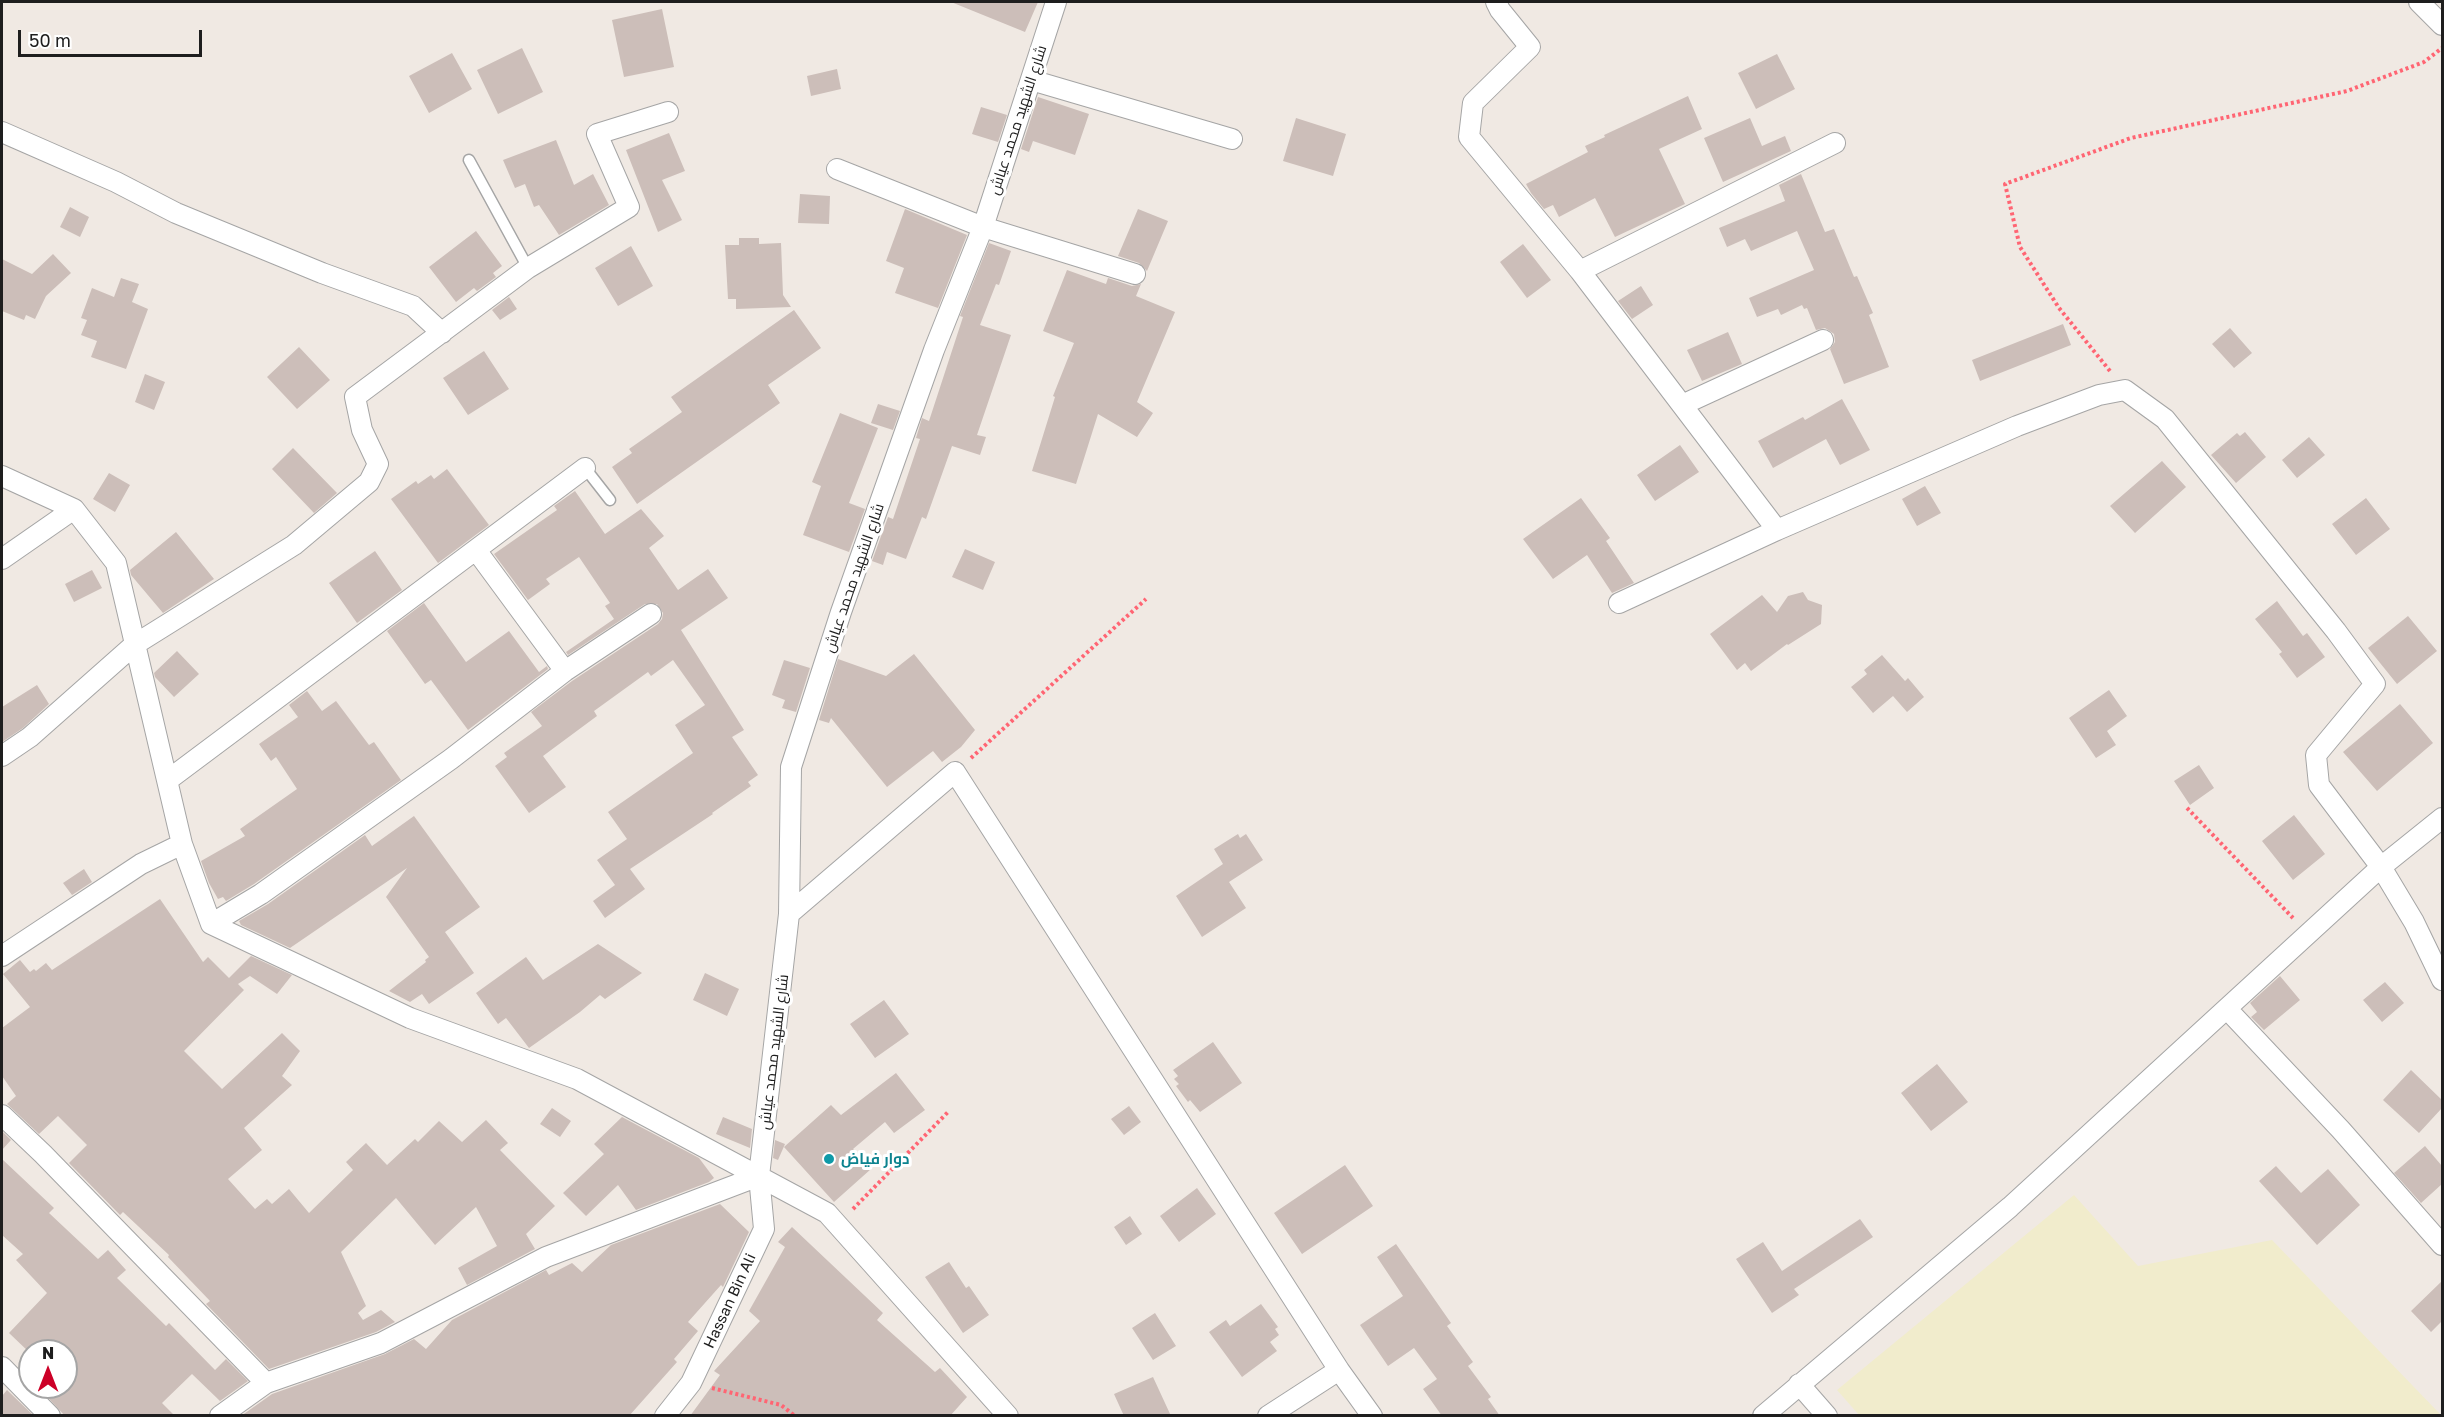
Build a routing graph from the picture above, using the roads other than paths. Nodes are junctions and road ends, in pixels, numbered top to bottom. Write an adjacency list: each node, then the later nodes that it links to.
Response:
1 (1056, 2): 5 (street, شارع الشهيد محمد عياش)
2 (1497, 2): 14 (street)
3 (2419, 2): 4 (street)
4 (2442, 25)
5 (1031, 80): 8 (street); 12 (street, شارع الشهيد محمد عياش)
6 (668, 112): 13 (street)
7 (2, 132): 16 (street)
8 (1232, 139)
9 (1835, 143): 14 (street)
10 (470, 160): 13 (lane)
11 (837, 169): 12 (street)
12 (983, 227): 15 (street); 35 (street, شارع الشهيد محمد عياش)
13 (528, 268): 16 (street)
14 (1580, 271): 18 (street)
15 (1135, 274)
16 (442, 333): 28 (street)
17 (1823, 340): 18 (street)
18 (1682, 405): 23 (street)
19 (585, 468): 21 (lane); 24 (street)
20 (2, 476): 22 (street)
21 (610, 500)
22 (74, 509): 25 (street); 28 (street)
23 (1777, 530): 26 (street); 34 (street)
24 (476, 550): 29 (street); 31 (street)
25 (2, 559)
26 (1619, 603)
27 (651, 614): 29 (street)
28 (134, 645): 30 (street); 31 (street)
29 (565, 671): 36 (street)
30 (2, 756)
31 (168, 780): 33 (street)
32 (2442, 818): 34 (street)
33 (182, 844): 36 (street); 37 (street)
34 (2381, 867): 38 (street); 39 (street)
35 (789, 914): 41 (street, شارع الشهيد محمد عياش); 44 (street)
36 (211, 924): 41 (street)
37 (2, 956)
38 (2442, 980)
39 (2227, 1009): 42 (street); 46 (street)
40 (2, 1115): 45 (street)
41 (759, 1176): 45 (street); 49 (street, Hassan Bin Ali); 50 (street)
42 (2442, 1245)
43 (2, 1367): 47 (street)
44 (1339, 1370): 51 (street); 52 (street)
45 (266, 1383): 48 (street)
46 (1799, 1384): 53 (street); 54 (street)
47 (50, 1416)
48 (220, 1416)
49 (665, 1416)
50 (1008, 1416)
51 (1268, 1416)
52 (1372, 1416)
53 (1762, 1416)
54 (1827, 1416)

